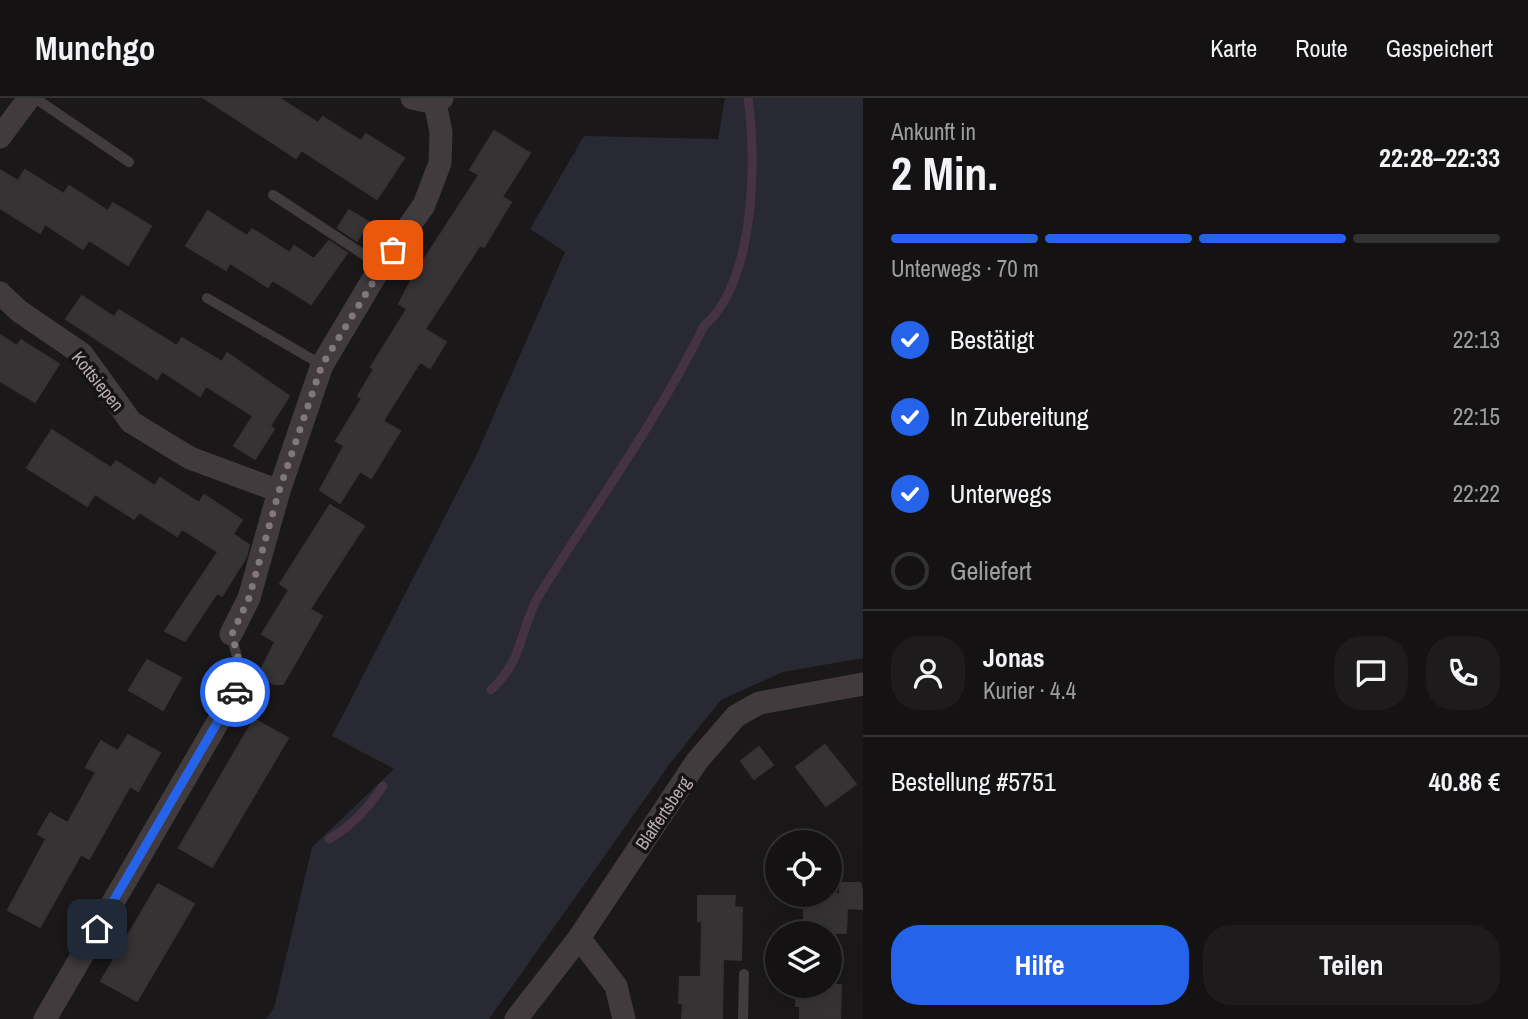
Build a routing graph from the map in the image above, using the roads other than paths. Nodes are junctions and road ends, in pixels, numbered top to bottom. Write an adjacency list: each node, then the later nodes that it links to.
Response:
1 (29, 98): 5 (street)
2 (35, 98): 6 (lane)
3 (412, 98): 4 (street)
4 (438, 100): 8 (street)
5 (0, 137)
6 (129, 162)
7 (273, 195): 8 (lane)
8 (381, 266): 11 (street)
9 (0, 293): 12 (street, Kottsiepen)
10 (207, 298): 11 (lane)
11 (322, 365): 12 (street)
12 (279, 491): 13 (street)
13 (232, 634): 14 (lane)
14 (243, 679): 18 (street)
15 (863, 684): 16 (street, Blaffertsberg)
16 (579, 938): 19 (street, Blaffertsberg); 20 (street)
17 (744, 974): 21 (lane)
18 (45, 1019)
19 (516, 1019)
20 (624, 1019)
21 (743, 1019)

